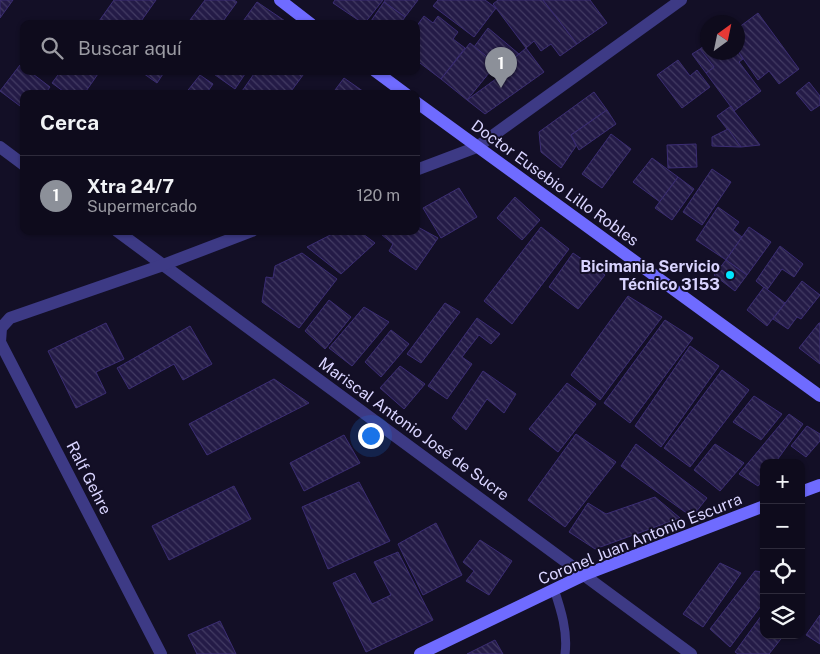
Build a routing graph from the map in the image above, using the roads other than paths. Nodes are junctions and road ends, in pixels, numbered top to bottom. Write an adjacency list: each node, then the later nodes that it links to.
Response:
1 (280, 0): 3 (main road)
2 (681, 0): 7 (street)
3 (307, 20)
4 (381, 75): 5 (main road)
5 (401, 90)
6 (420, 105): 7 (main road, Doctor Eusebio Lillo Robles)
7 (477, 147): 10 (street); 14 (main road, Doctor Eusebio Lillo Robles)
8 (0, 148): 9 (street)
9 (20, 161)
10 (420, 168)
11 (122, 235): 13 (street, Mariscal Antonio José de Sucre)
12 (242, 235): 13 (street)
13 (163, 265): 18 (street, Mariscal Antonio José de Sucre); 20 (street, Ralf Gehre)
14 (820, 396)
15 (820, 485): 16 (main road)
16 (805, 491)
17 (760, 508): 18 (main road, Coronel Juan Antonio Escurra)
18 (584, 575): 19 (main road, Coronel Juan Antonio Escurra); 23 (street, Mariscal Antonio José de Sucre)
19 (554, 589): 21 (main road, Coronel Juan Antonio Escurra); 22 (lane)
20 (161, 654)
21 (420, 654)
22 (565, 654)
23 (691, 654)

